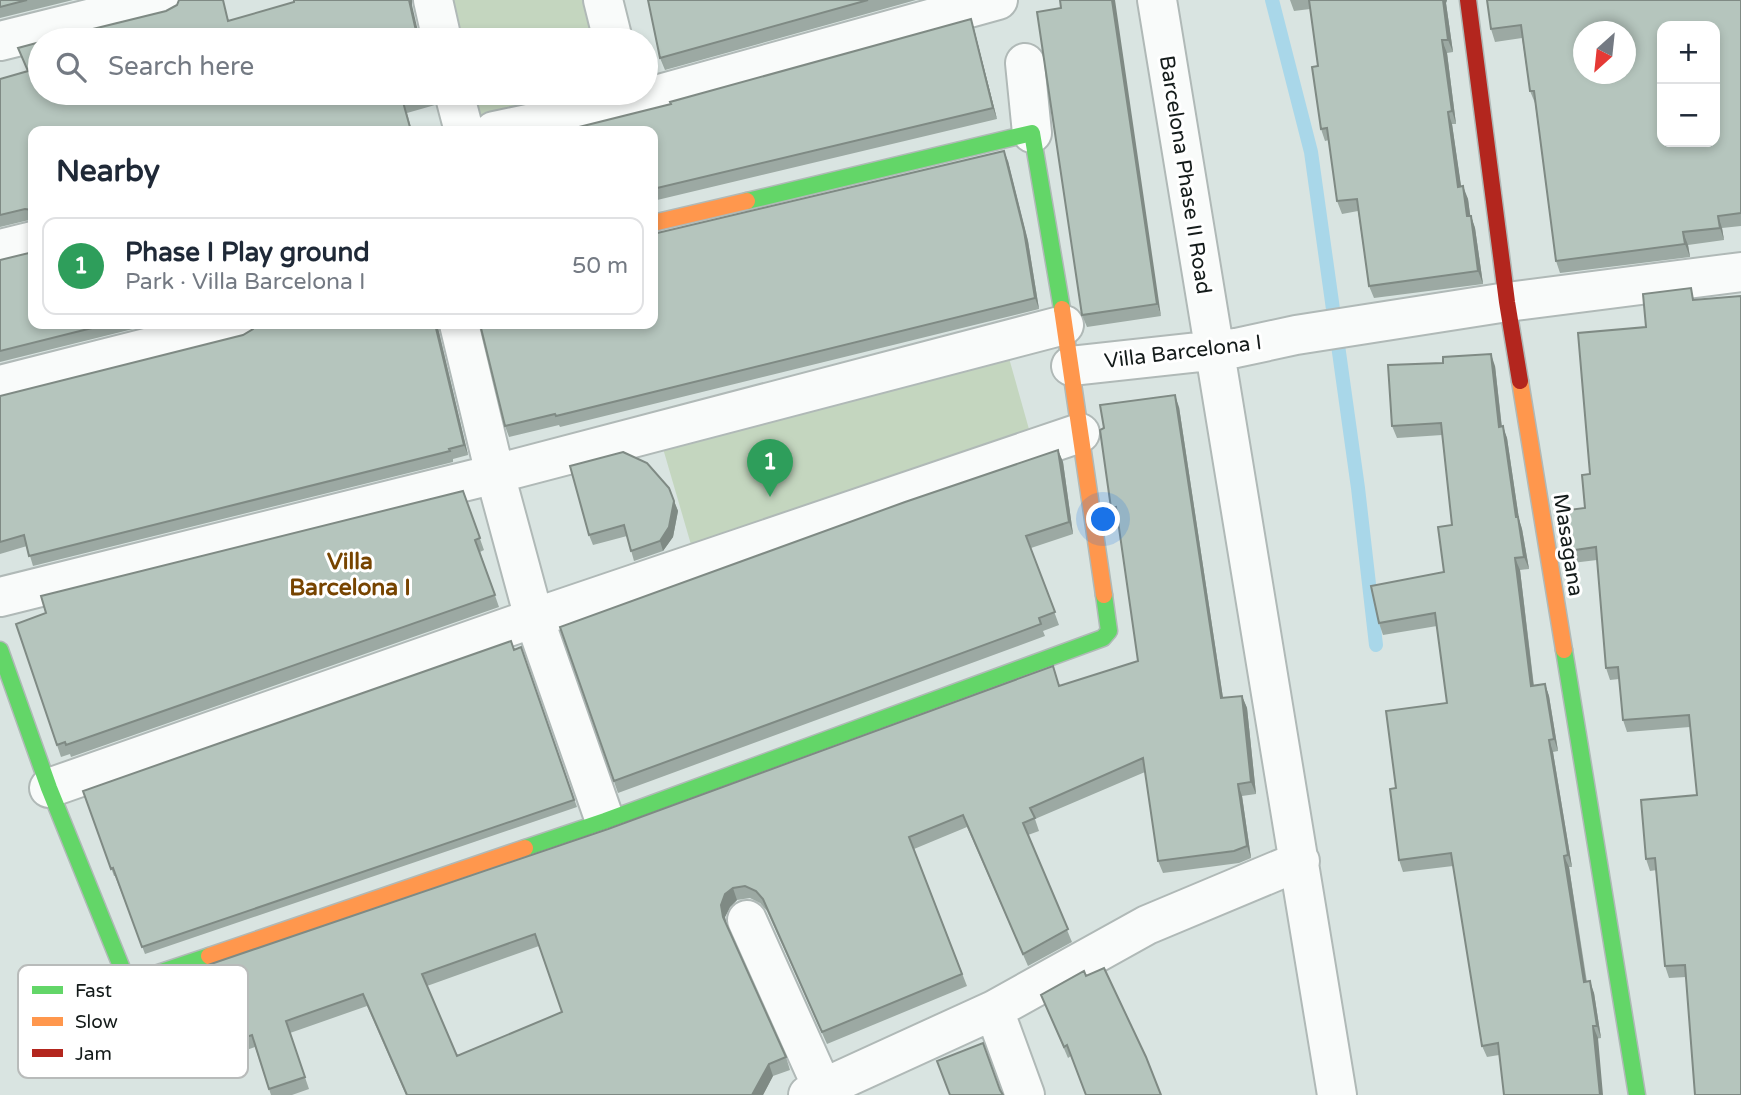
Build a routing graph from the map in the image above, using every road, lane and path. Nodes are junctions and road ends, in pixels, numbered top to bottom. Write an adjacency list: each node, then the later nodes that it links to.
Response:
1 (165, 0): 7 (street)
2 (433, 0): 8 (street)
3 (603, 0): 9 (street)
4 (998, 0): 13 (street)
5 (1157, 0): 27 (street, Barcelona Phase II Road)
6 (1468, 0): 23 (street, Masagana)
7 (52, 28)
8 (439, 28)
9 (610, 28)
10 (28, 34): 11 (street)
11 (0, 41)
12 (1025, 62): 18 (street)
13 (658, 90)
14 (457, 105): 16 (street)
15 (598, 105): 17 (street)
16 (463, 126)
17 (515, 126)
18 (1032, 133): 19 (street); 24 (street)
19 (658, 222)
20 (28, 242): 21 (street)
21 (0, 249)
22 (1741, 272): 23 (street, Villa Barcelona I)
23 (1507, 302): 27 (street, Villa Barcelona I); 45 (street, Masagana)
24 (1063, 325): 28 (street); 31 (street)
25 (221, 329): 29 (street)
26 (460, 329): 31 (street)
27 (1213, 350): 28 (street, Villa Barcelona I); 37 (street, Barcelona Phase II Road)
28 (1071, 366): 30 (street)
29 (0, 385)
30 (1080, 433): 33 (street); 36 (street)
31 (495, 474): 32 (street); 33 (street)
32 (0, 597)
33 (534, 618): 35 (street); 36 (street)
34 (0, 650): 35 (street)
35 (49, 788): 39 (street)
36 (605, 821): 40 (street)
37 (1300, 861): 41 (street); 44 (street, Barcelona Phase II Road)
38 (747, 920): 42 (street)
39 (121, 965)
40 (181, 965)
41 (994, 1010): 42 (street); 43 (street)
42 (815, 1091)
43 (1025, 1095)
44 (1337, 1095)
45 (1637, 1095)

